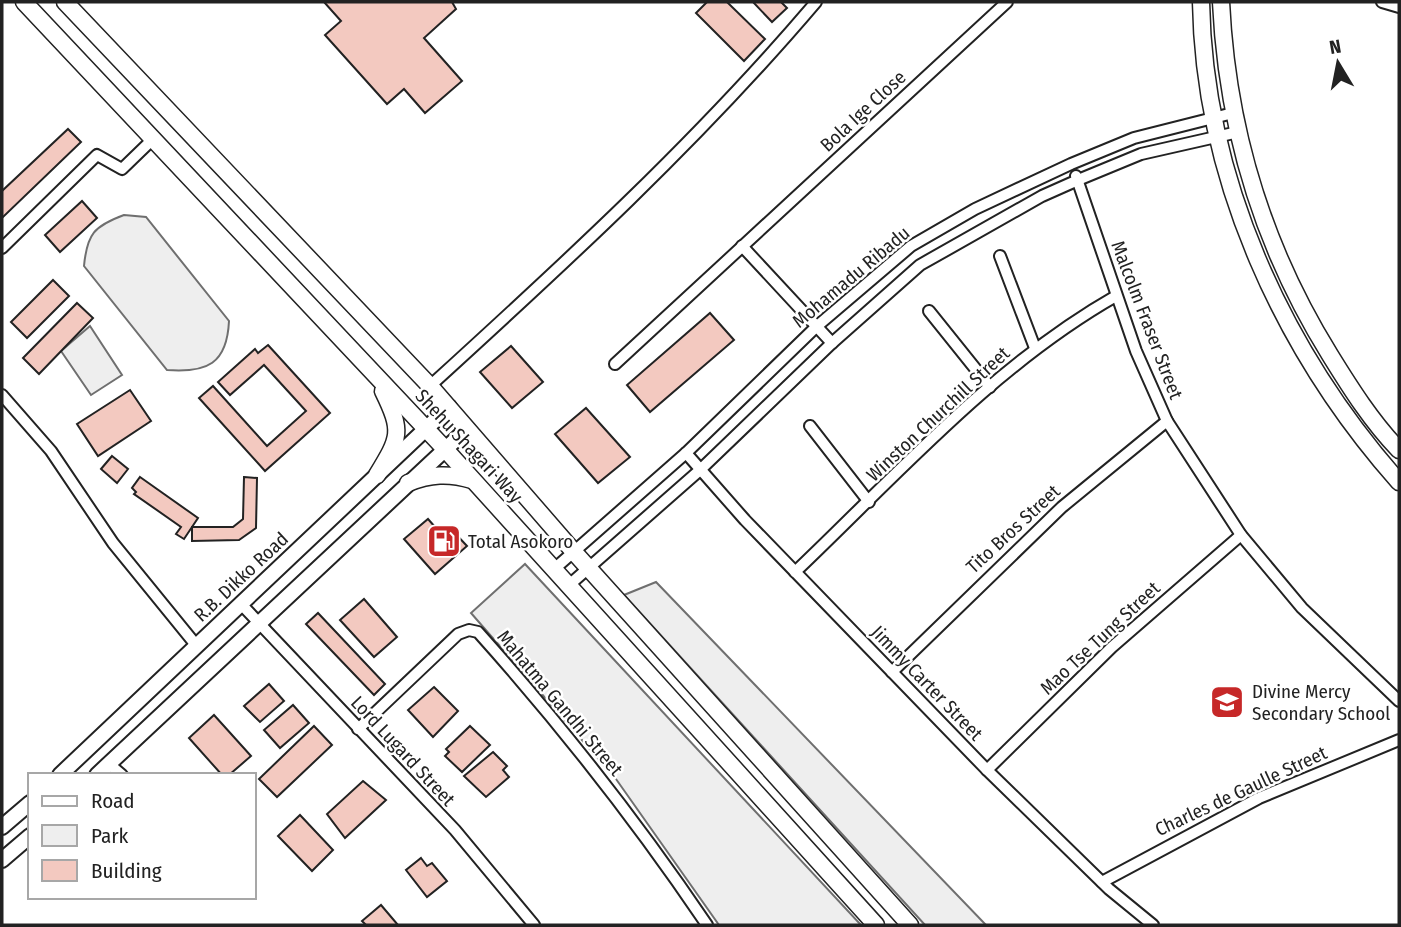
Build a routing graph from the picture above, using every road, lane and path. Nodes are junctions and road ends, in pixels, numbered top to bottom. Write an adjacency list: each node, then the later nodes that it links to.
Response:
1 (24, 2): 13 (main road, Shehu Shagari Way)
2 (65, 2): 26 (main road, Shehu Shagari Way)
3 (816, 2): 26 (street)
4 (1007, 2): 16 (street, Bola Ige Close)
5 (1200, 2): 10 (main road)
6 (1221, 2): 9 (main road)
7 (1382, 2): 8 (street)
8 (1399, 7)
9 (1233, 113): 10 (street, Mohamadu Ribadu); 11 (main road)
10 (1213, 116): 12 (main road); 14 (street, Mohamadu Ribadu)
11 (1238, 132): 12 (street, Mohamadu Ribadu); 35 (main road)
12 (1218, 136): 15 (street, Mohamadu Ribadu); 40 (main road)
13 (153, 139): 17 (street); 25 (main road, Shehu Shagari Way)
14 (1071, 164): 15 (street, Malcolm Fraser Street); 21 (street, Mohamadu Ribadu)
15 (1078, 180): 19 (street, Malcolm Fraser Street); 22 (street, Mohamadu Ribadu)
16 (742, 246): 21 (street); 24 (street, Bola Ige Close)
17 (2, 248)
18 (1000, 256): 23 (street)
19 (1116, 296): 23 (street, Winston Churchill Street); 30 (street, Malcolm Fraser Street)
20 (929, 311): 27 (street)
21 (816, 327): 22 (street); 36 (street, Mohamadu Ribadu)
22 (832, 343): 37 (street, Mohamadu Ribadu)
23 (1035, 348): 27 (street, Winston Churchill Street)
24 (615, 364)
25 (376, 376): 32 (main road, Shehu Shagari Way); 38 (main road)
26 (430, 386): 29 (main road, Shehu Shagari Way)
27 (990, 387): 42 (street, Winston Churchill Street)
28 (2, 394): 51 (street)
29 (449, 407): 32 (street, R.B. Dikko Road); 33 (main road, Shehu Shagari Way)
30 (1167, 421): 43 (street, Malcolm Fraser Street); 52 (street, Tito Bros Street)
31 (810, 426): 42 (street)
32 (425, 429): 34 (main road, Shehu Shagari Way); 38 (street, R.B. Dikko Road)
33 (467, 429): 34 (street); 44 (main road, Shehu Shagari Way)
34 (445, 449): 39 (main road, Shehu Shagari Way); 41 (street)
35 (1399, 450)
36 (686, 453): 37 (street, Jimmy Carter Street); 44 (street, Mohamadu Ribadu)
37 (701, 470): 45 (street, Mohamadu Ribadu); 47 (street, Jimmy Carter Street)
38 (377, 475): 49 (street, R.B. Dikko Road)
39 (472, 480): 41 (main road); 46 (main road, Shehu Shagari Way)
40 (1399, 482)
41 (408, 483): 50 (street)
42 (869, 502): 47 (street, Winston Churchill Street)
43 (1241, 535): 53 (street, Malcolm Fraser Street); 57 (street, Mao Tse Tung Street)
44 (574, 552): 45 (main road, Shehu Shagari Way); 46 (street, Mohamadu Ribadu)
45 (589, 569): 48 (street, Mohamadu Ribadu); 69 (main road, Shehu Shagari Way)
46 (553, 570): 48 (main road, Shehu Shagari Way)
47 (795, 572): 52 (street, Jimmy Carter Street)
48 (568, 586): 68 (main road, Shehu Shagari Way)
49 (242, 604): 50 (street, Lord Lugard Street); 51 (street, R.B. Dikko Road)
50 (260, 621): 54 (street, Lord Lugard Street); 56 (street)
51 (196, 645): 58 (street, R.B. Dikko Road)
52 (892, 672): 57 (street, Jimmy Carter Street)
53 (1399, 701)
54 (358, 729): 66 (street, Lord Lugard Street); 67 (street, Mahatma Gandhi Street)
55 (1399, 740): 65 (street, Charles de Gaulle Street)
56 (109, 764): 59 (street); 60 (street)
57 (987, 770): 65 (street, Jimmy Carter Street)
58 (62, 773)
59 (99, 773)
60 (120, 773)
61 (28, 805): 62 (street)
62 (2, 827)
63 (28, 838): 64 (street)
64 (2, 860)
65 (1102, 881): 70 (street, Jimmy Carter Street)
66 (534, 925)
67 (707, 925)
68 (876, 925)
69 (910, 925)
70 (1153, 925)

